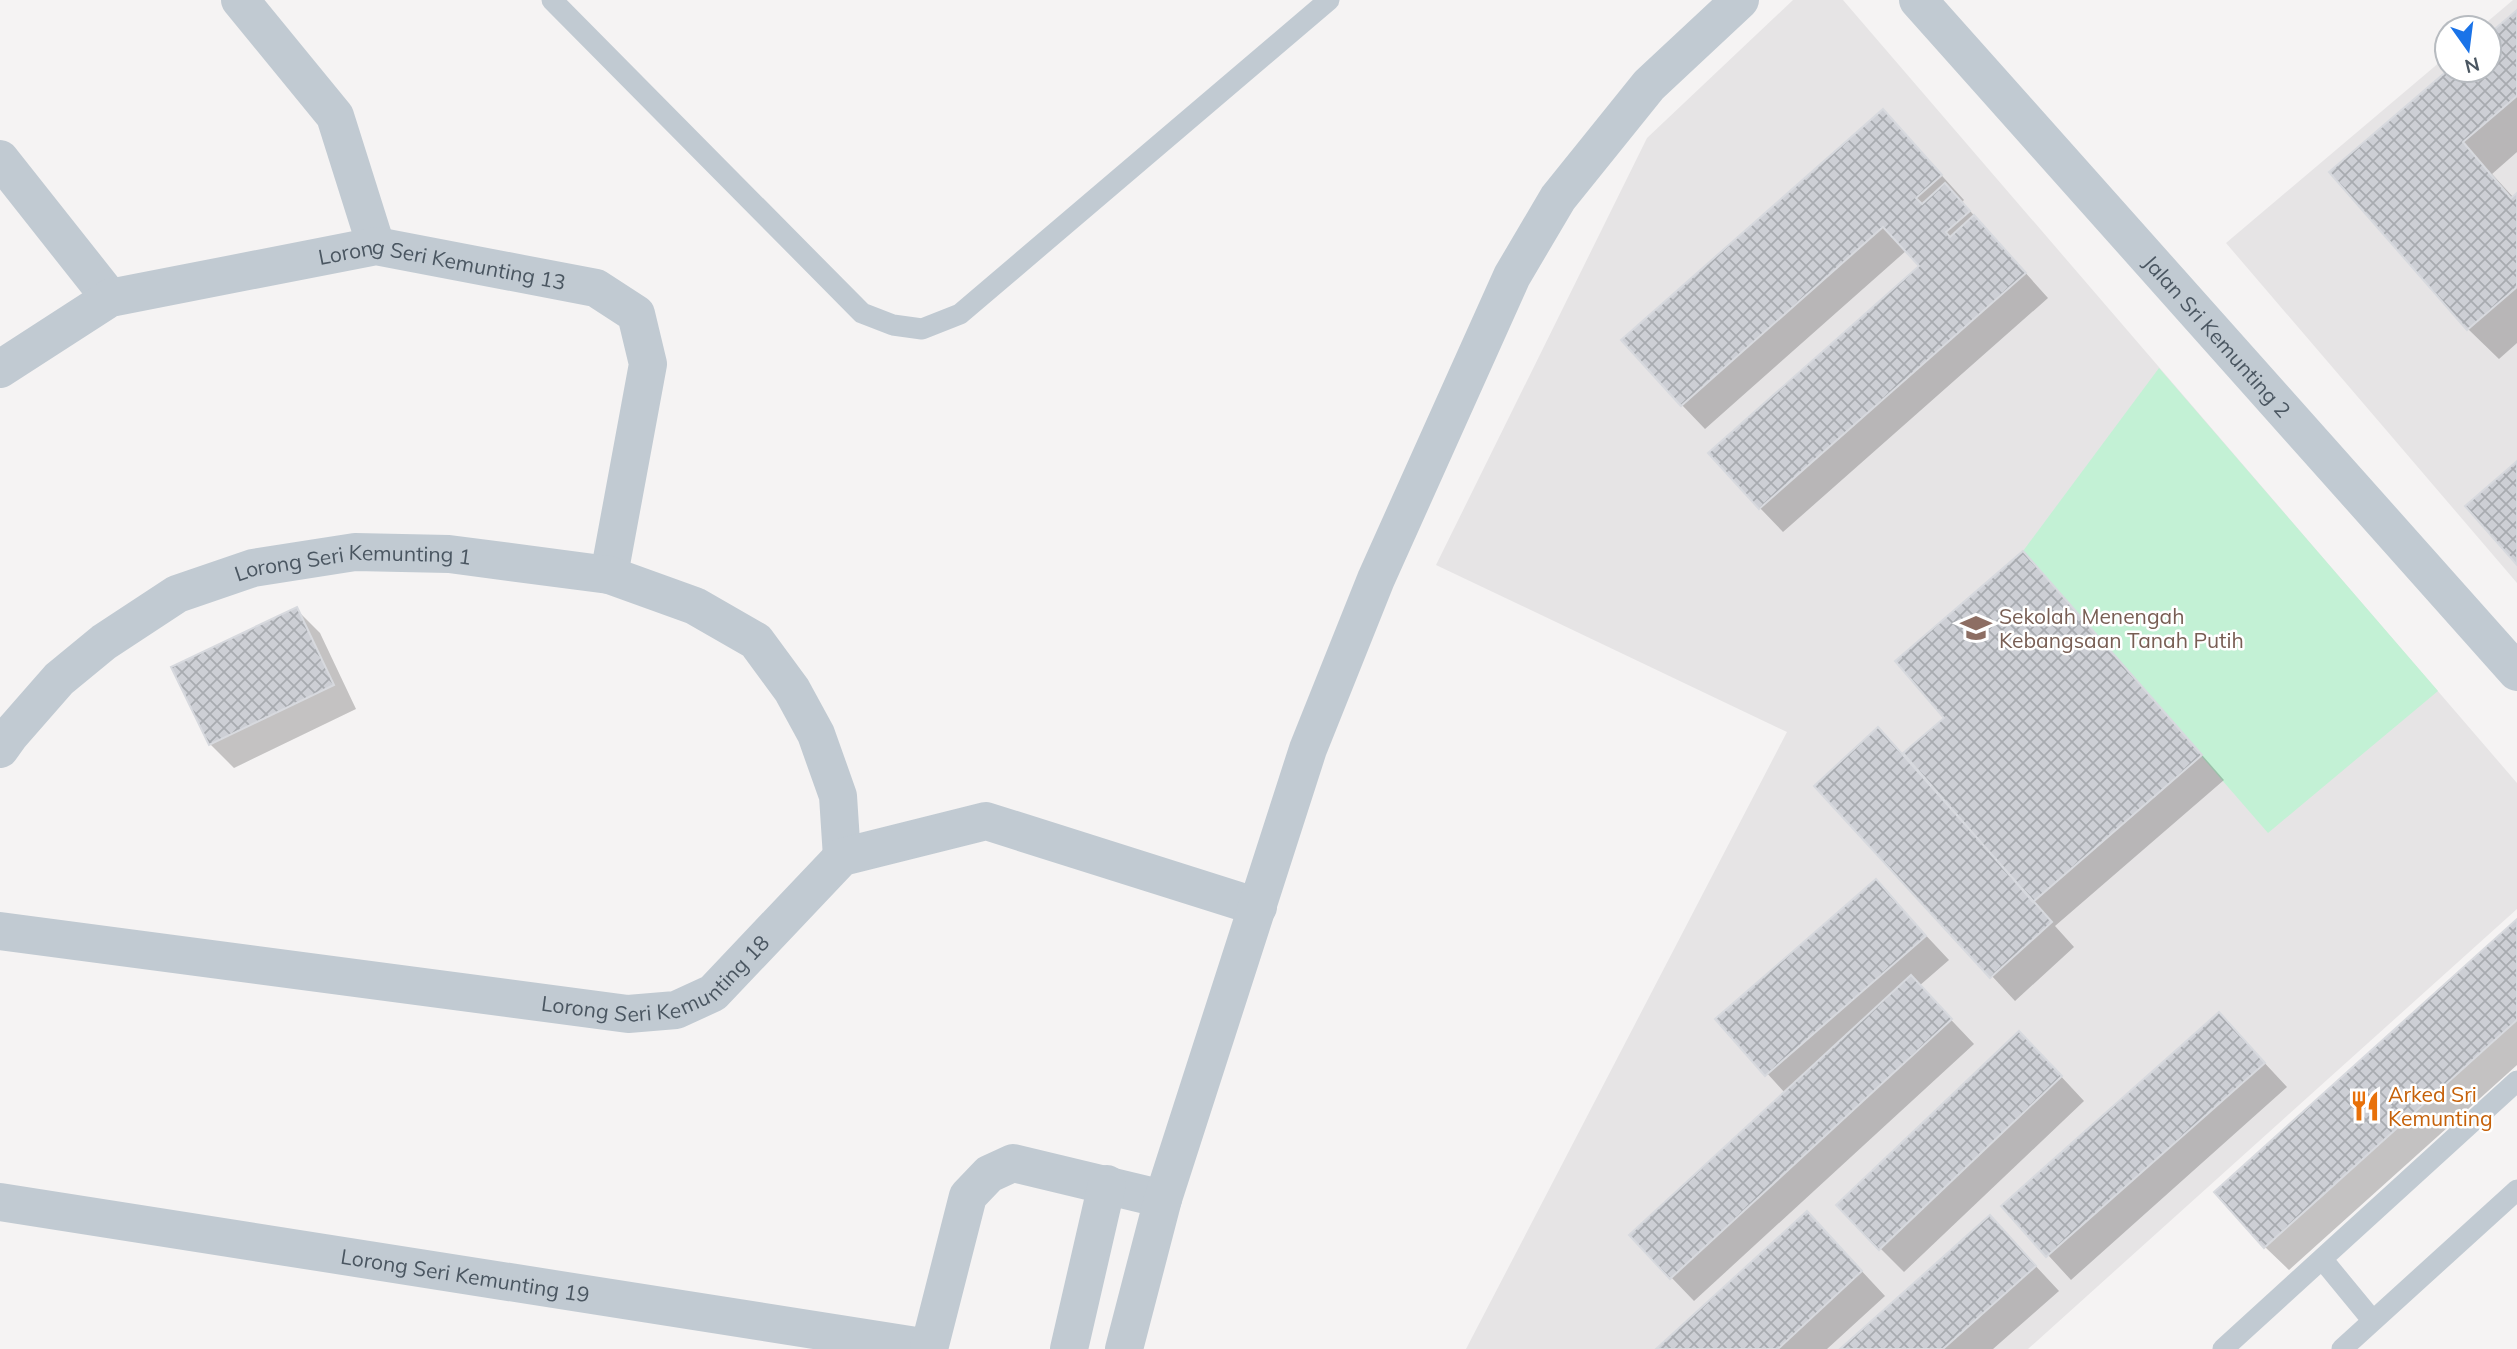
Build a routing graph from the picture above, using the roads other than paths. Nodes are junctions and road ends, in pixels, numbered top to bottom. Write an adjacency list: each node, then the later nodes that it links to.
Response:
1 (240, 0): 7 (street)
2 (552, 0): 3 (lane)
3 (1329, 0)
4 (1741, 0): 14 (street)
5 (1918, 0): 11 (street, Jalan Sri Kemunting 2)
6 (0, 159): 8 (street)
7 (376, 246): 8 (street, Lorong Seri Kemunting 13); 10 (street, Lorong Seri Kemunting 13)
8 (110, 298): 9 (street, Lorong Seri Kemunting 13)
9 (0, 369)
10 (609, 575): 12 (street, Lorong Seri Kemunting 1); 13 (street, Lorong Seri Kemunting 1)
11 (2517, 672)
12 (0, 749)
13 (842, 856): 14 (street); 15 (street, Lorong Seri Kemunting 18)
14 (1258, 907): 19 (street)
15 (0, 932)
16 (2517, 1081): 21 (lane)
17 (1107, 1184): 19 (street); 23 (street); 24 (street)
18 (2517, 1190): 22 (lane)
19 (1163, 1199): 25 (street)
20 (0, 1202): 23 (street, Lorong Seri Kemunting 19)
21 (2322, 1259): 22 (lane); 26 (lane)
22 (2373, 1321): 27 (lane)
23 (929, 1348)
24 (1069, 1349)
25 (1124, 1349)
26 (2223, 1349)
27 (2342, 1349)

